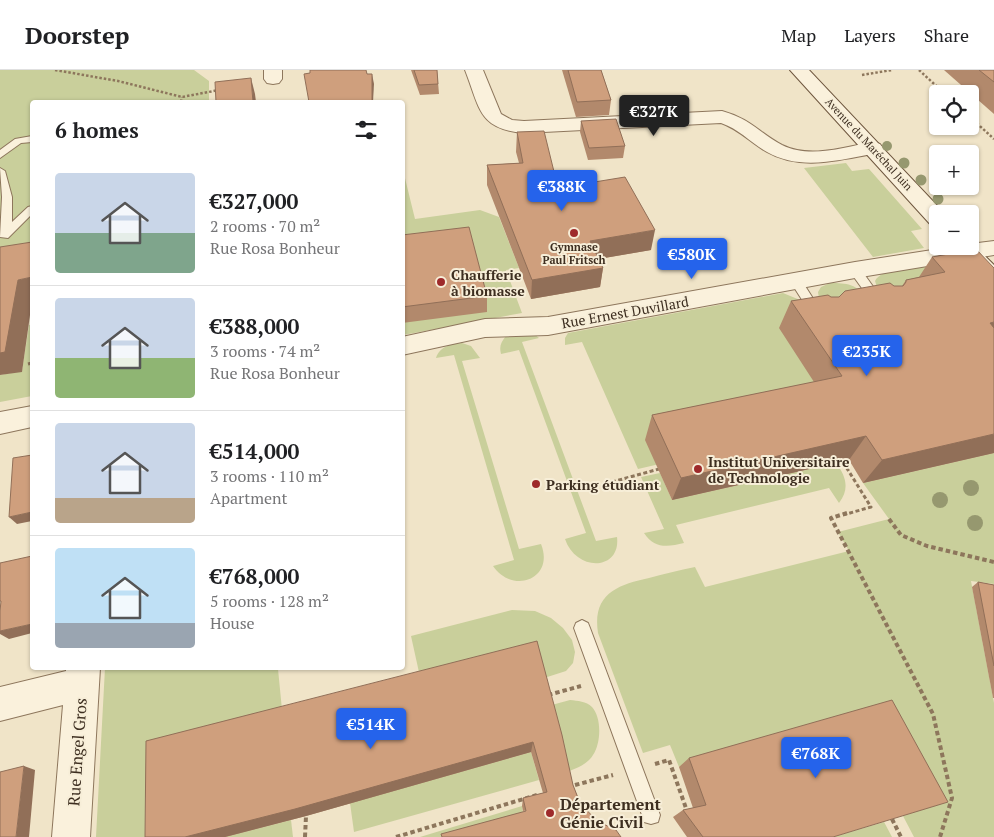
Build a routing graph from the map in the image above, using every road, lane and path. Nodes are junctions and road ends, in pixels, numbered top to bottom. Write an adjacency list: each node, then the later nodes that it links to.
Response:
1 (55, 70): 9 (path)
2 (474, 70): 14 (street)
3 (800, 70): 14 (street, Avenue du Maréchal Juin)
4 (892, 70): 6 (path)
5 (919, 70): 7 (path)
6 (862, 75)
7 (935, 85)
8 (219, 90): 9 (path)
9 (182, 97): 10 (path)
10 (181, 100)
11 (979, 125): 13 (path)
12 (30, 139): 15 (lane)
13 (994, 139)
14 (873, 148): 17 (street, Avenue du Maréchal Juin)
15 (0, 155)
16 (0, 171): 19 (lane)
17 (929, 209)
18 (30, 212): 19 (lane)
19 (3, 236)
20 (994, 248): 21 (street, Rue Ernest Duvillard)
21 (979, 249)
22 (934, 255): 24 (street, Rue Ernest Duvillard)
23 (971, 255): 25 (street)
24 (855, 270): 26 (street, Rue Ernest Duvillard); 27 (lane)
25 (994, 279)
26 (796, 281): 28 (lane); 29 (street, Rue Ernest Duvillard)
27 (882, 308)
28 (821, 320)
29 (405, 346)
30 (30, 417): 31 (street)
31 (0, 423)
32 (843, 462): 50 (path)
33 (658, 469): 34 (path)
34 (612, 482)
35 (889, 519): 36 (path)
36 (994, 562)
37 (582, 628): 39 (lane)
38 (82, 676): 41 (street); 46 (street, Rue Engel Gros)
39 (600, 680): 40 (path); 43 (lane)
40 (545, 696)
41 (0, 704)
42 (537, 795): 48 (path)
43 (651, 815)
44 (306, 816): 47 (path)
45 (892, 819): 49 (path)
46 (71, 837)
47 (305, 837)
48 (396, 837)
49 (901, 837)
50 (940, 837)

